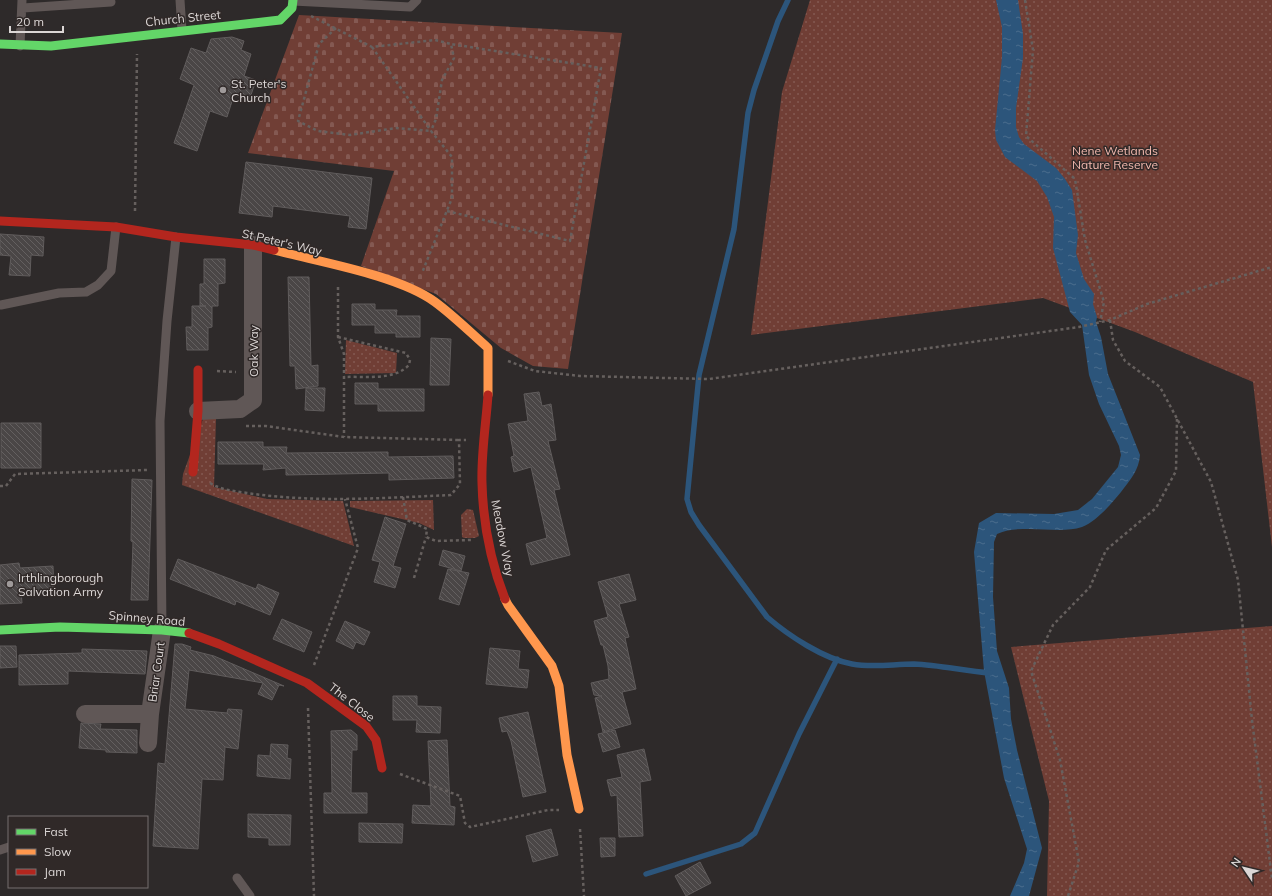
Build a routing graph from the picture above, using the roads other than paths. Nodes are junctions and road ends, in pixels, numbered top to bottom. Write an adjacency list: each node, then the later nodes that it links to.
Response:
1 (180, 0): 6 (lane)
2 (417, 0): 4 (lane)
3 (111, 2): 5 (lane)
4 (293, 3): 6 (street, Church Street)
5 (22, 4): 8 (lane)
6 (182, 30): 8 (street, Church Street)
7 (0, 44): 8 (street, Church Street)
8 (20, 47)
9 (0, 221): 10 (street, St Peter's Way)
10 (116, 227): 11 (street, St Peter's Way); 13 (lane)
11 (176, 237): 12 (street, St Peter's Way); 19 (lane)
12 (253, 245): 14 (street, St Peter's Way); 16 (street, Oak Way)
13 (1, 305)
14 (488, 348): 25 (street, Meadow Way)
15 (198, 370): 16 (street)
16 (198, 411): 17 (street)
17 (193, 472)
18 (0, 630): 19 (street, Spinney Road)
19 (162, 630): 20 (street, Spinney Road); 22 (street, Briar Court)
20 (307, 683): 24 (street, The Close)
21 (86, 714): 22 (street, Briar Court)
22 (150, 714): 23 (street, Briar Court)
23 (148, 743)
24 (382, 768)
25 (579, 809)
26 (237, 878): 27 (lane)
27 (250, 896)

